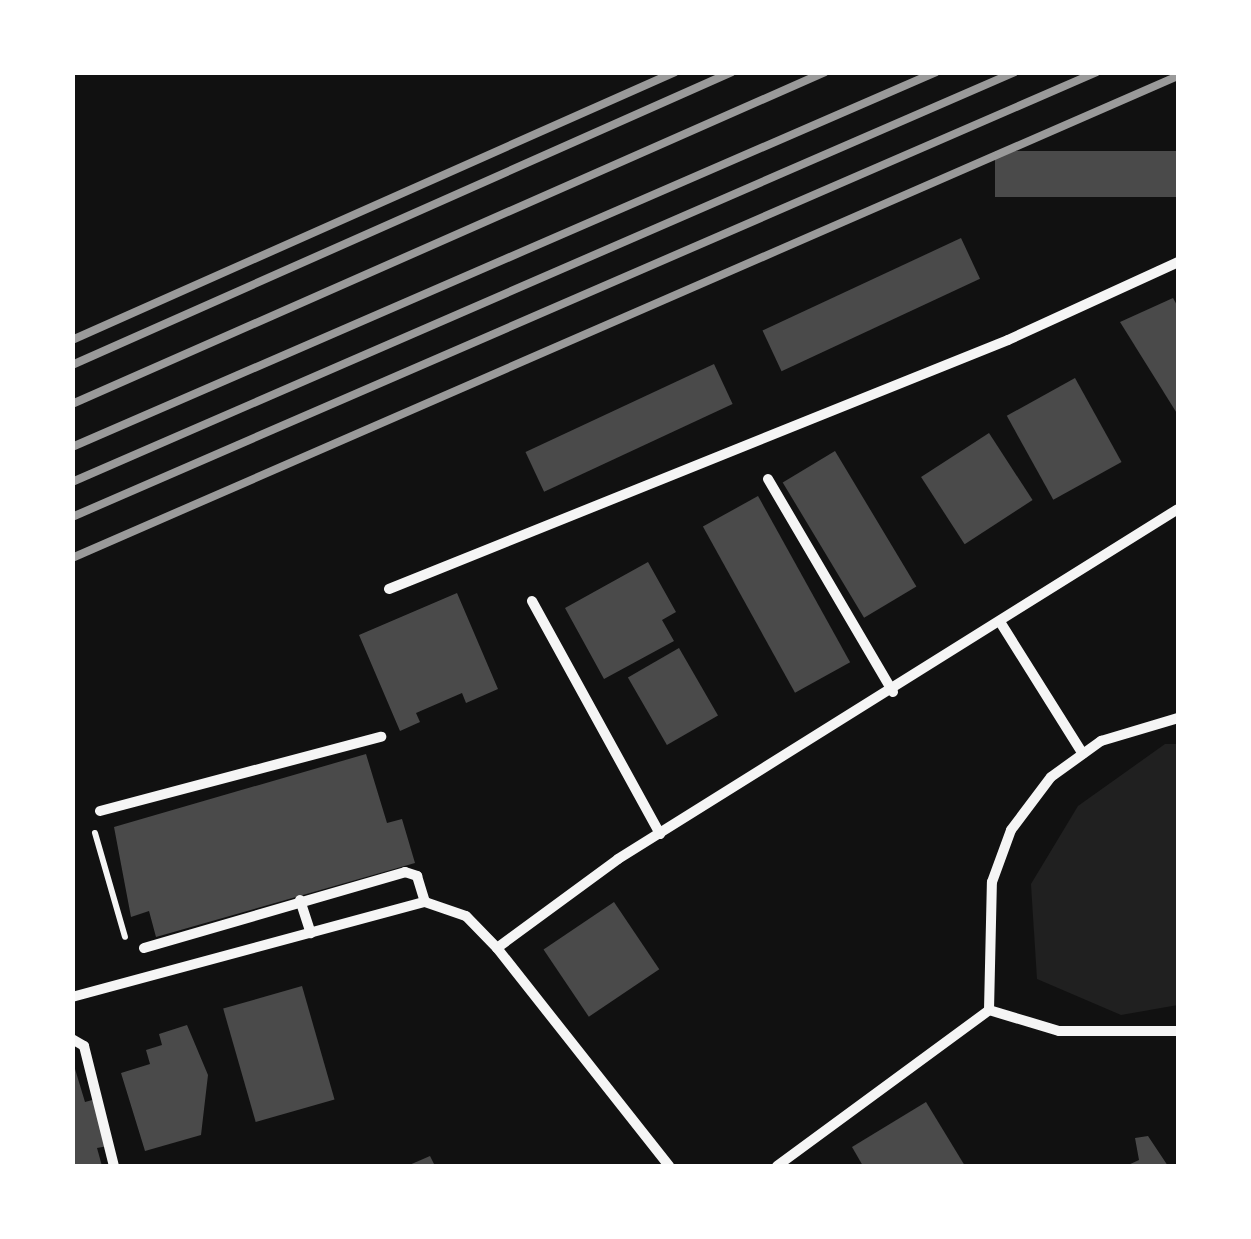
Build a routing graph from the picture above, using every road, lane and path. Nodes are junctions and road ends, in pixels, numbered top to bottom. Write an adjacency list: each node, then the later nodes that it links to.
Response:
1 (1178, 262): 4 (street)
2 (768, 480): 7 (street)
3 (1178, 510): 6 (street)
4 (389, 589)
5 (532, 601): 12 (street)
6 (1002, 626): 7 (street); 10 (street)
7 (893, 692): 12 (street)
8 (1178, 718): 10 (street)
9 (381, 737): 11 (street)
10 (1083, 754): 19 (street)
11 (100, 811): 16 (path)
12 (660, 834): 17 (street)
13 (301, 901): 14 (street); 15 (street); 16 (street)
14 (425, 902): 15 (street); 17 (street)
15 (310, 933): 18 (street)
16 (144, 948)
17 (497, 948): 23 (street)
18 (72, 997)
19 (989, 1010): 20 (street); 24 (street)
20 (1178, 1031)
21 (72, 1039): 22 (street)
22 (114, 1166)
23 (670, 1166)
24 (777, 1166)

